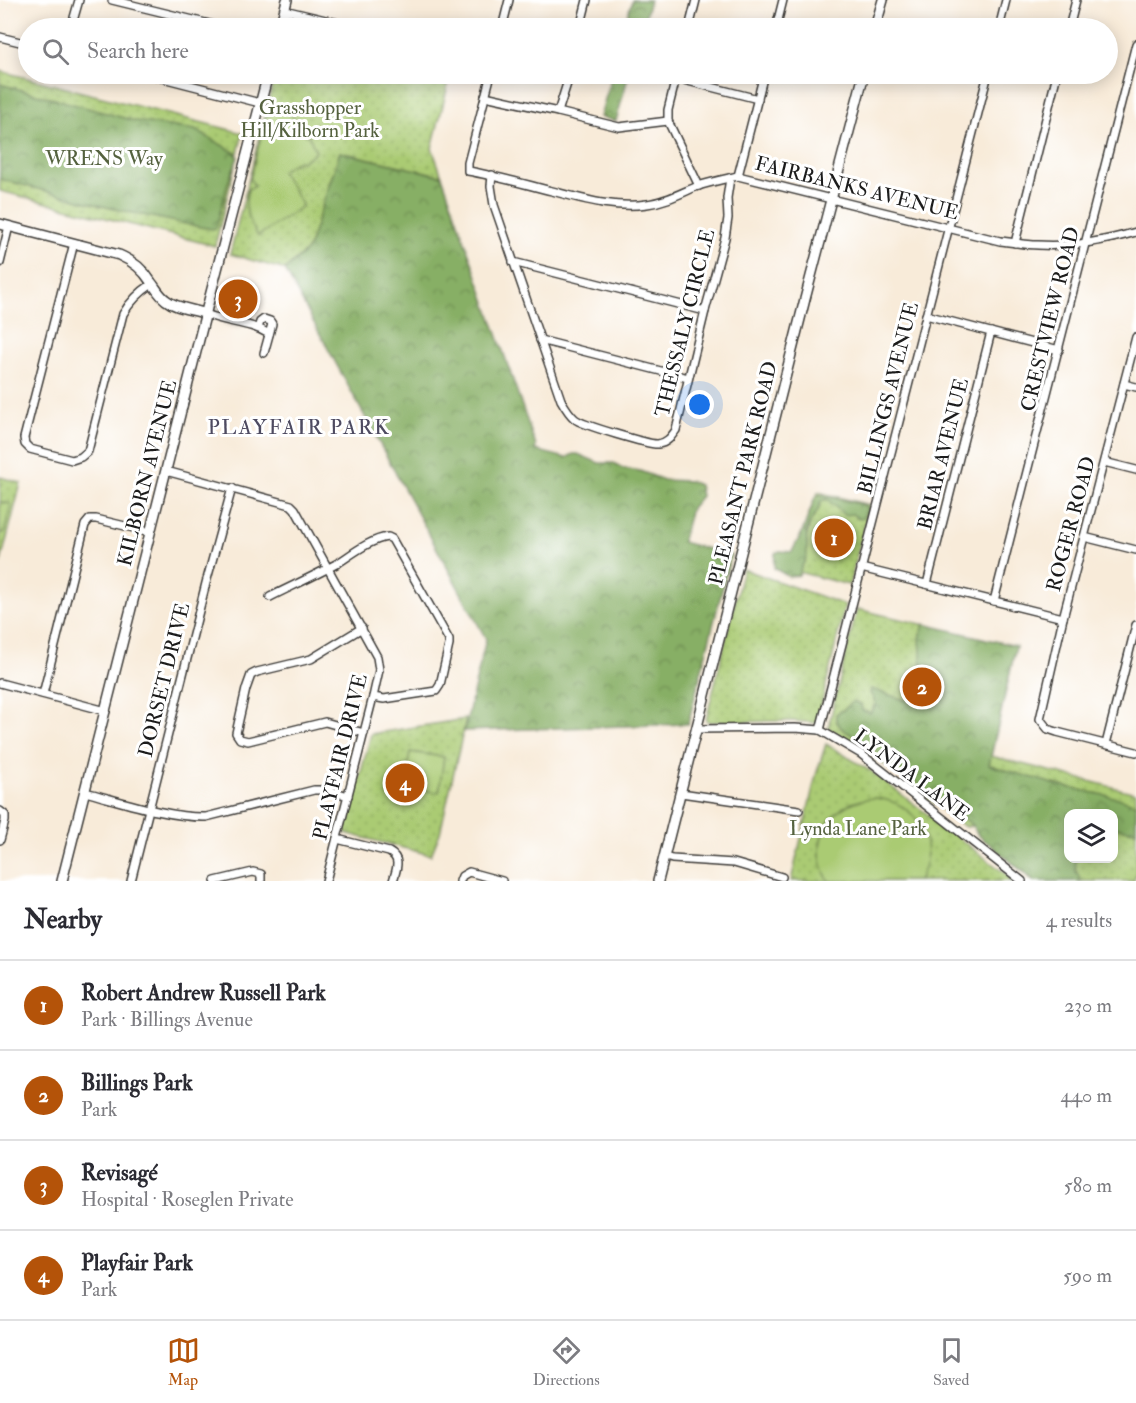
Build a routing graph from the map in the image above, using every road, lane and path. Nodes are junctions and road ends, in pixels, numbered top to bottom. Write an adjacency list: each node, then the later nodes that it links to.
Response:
1 (79, 0): 11 (street)
2 (112, 0): 12 (street)
3 (509, 0): 14 (street)
4 (587, 0): 15 (street)
5 (696, 0): 16 (street)
6 (783, 0): 17 (street)
7 (883, 0): 18 (street)
8 (1006, 0): 19 (street)
9 (1076, 0): 20 (street)
10 (285, 5): 13 (street)
11 (74, 18)
12 (185, 18)
13 (327, 18)
14 (504, 18)
15 (582, 18)
16 (692, 18)
17 (778, 18)
18 (878, 18)
19 (1002, 18)
20 (1072, 18)
21 (0, 37): 22 (street)
22 (18, 42)
23 (1136, 44): 47 (street, CRESTVIEW ROAD)
24 (186, 84): 36 (street)
25 (266, 84): 36 (street, KILBORN AVENUE)
26 (488, 84): 34 (street)
27 (567, 84): 37 (street)
28 (674, 84): 38 (street)
29 (705, 84): 35 (street)
30 (762, 84): 35 (street)
31 (861, 84): 43 (street, PLEASANT PARK ROAD)
32 (985, 84): 45 (street, BILLINGS AVENUE)
33 (1055, 84): 49 (street)
34 (485, 96): 37 (street); 39 (street, FAIRBANKS AVENUE)
35 (758, 99): 40 (street)
36 (261, 103): 54 (street, KILBORN AVENUE)
37 (558, 112): 38 (street)
38 (668, 121): 42 (street)
39 (492, 175): 42 (street, FAIRBANKS AVENUE); 50 (street, THESSALY CIRCLE)
40 (738, 176): 41 (street, FAIRBANKS AVENUE); 43 (street, FAIRBANKS AVENUE)
41 (730, 178): 42 (street, FAIRBANKS AVENUE); 53 (street, THESSALY CIRCLE)
42 (699, 186)
43 (831, 199): 45 (street, FAIRBANKS AVENUE); 85 (street, PLEASANT PARK ROAD)
44 (5, 225): 48 (street); 51 (street)
45 (948, 228): 49 (street, FAIRBANKS AVENUE); 55 (street, BILLINGS AVENUE)
46 (1136, 232): 47 (street, FAIRBANKS AVENUE)
47 (1086, 242): 49 (street, FAIRBANKS AVENUE); 61 (street, CRESTVIEW ROAD)
48 (74, 243): 52 (street); 52 (street)
49 (1015, 243)
50 (513, 262): 53 (street); 60 (street, THESSALY CIRCLE)
51 (0, 263)
52 (152, 284): 54 (street)
53 (705, 311): 63 (street, THESSALY CIRCLE)
54 (206, 314): 56 (street); 68 (street, KILBORN AVENUE)
55 (926, 315): 57 (street); 74 (street, BILLINGS AVENUE)
56 (258, 328): 58 (street); 58 (street)
57 (991, 332): 61 (street); 75 (street, BRIAR AVENUE)
58 (269, 334): 62 (street)
59 (1136, 337): 64 (street, ROGER ROAD)
60 (540, 340): 63 (street); 63 (street, THESSALY CIRCLE)
61 (1059, 350): 77 (street, CRESTVIEW ROAD)
62 (264, 353)
63 (688, 378)
64 (1124, 384): 65 (street); 66 (street, ROGER ROAD)
65 (1136, 387)
66 (1104, 462): 67 (street); 71 (street, ROGER ROAD)
67 (1136, 470)
68 (166, 471): 69 (street, PLAYFAIR DRIVE); 70 (street, KILBORN AVENUE)
69 (232, 488): 73 (street, PLAYFAIR DRIVE); 93 (street, DORSET DRIVE)
70 (150, 532): 82 (street); 84 (street, KILBORN AVENUE)
71 (1084, 537): 72 (street); 78 (street, ROGER ROAD)
72 (1136, 550)
73 (328, 568): 76 (street); 80 (street, PLAYFAIR DRIVE); 83 (street)
74 (861, 568): 75 (street); 86 (street, BILLINGS AVENUE)
75 (927, 584): 77 (street)
76 (270, 597)
77 (994, 601): 78 (street)
78 (1063, 618): 88 (street, ROGER ROAD)
79 (1136, 625): 88 (street)
80 (362, 628): 83 (street, PLAYFAIR DRIVE); 87 (street)
81 (0, 683): 82 (street)
82 (43, 694): 84 (street)
83 (373, 697): 87 (street, PLAYFAIR DRIVE)
84 (105, 711): 90 (street, KILBORN AVENUE)
85 (697, 729): 86 (street, LYNDA LANE); 91 (street, PLEASANT PARK ROAD)
86 (820, 730): 109 (street, LYNDA LANE)
87 (364, 733): 92 (street, PLAYFAIR DRIVE)
88 (1106, 744): 89 (street)
89 (1136, 752)
90 (85, 792): 93 (street); 100 (street, KILBORN AVENUE)
91 (681, 793): 94 (street); 98 (street, PLEASANT PARK ROAD)
92 (348, 796): 93 (street); 96 (street, PLAYFAIR DRIVE)
93 (149, 808): 101 (street, DORSET DRIVE)
94 (799, 810)
95 (0, 811): 97 (street)
96 (337, 839): 104 (street, PLAYFAIR DRIVE); 105 (street)
97 (0, 840)
98 (665, 856): 99 (street); 108 (street, PLEASANT PARK ROAD)
99 (782, 877)
100 (62, 881)
101 (131, 881)
102 (215, 881): 103 (street)
103 (261, 881)
104 (326, 881)
105 (393, 881)
106 (460, 881): 107 (street)
107 (502, 881)
108 (658, 881)
109 (1022, 881)

